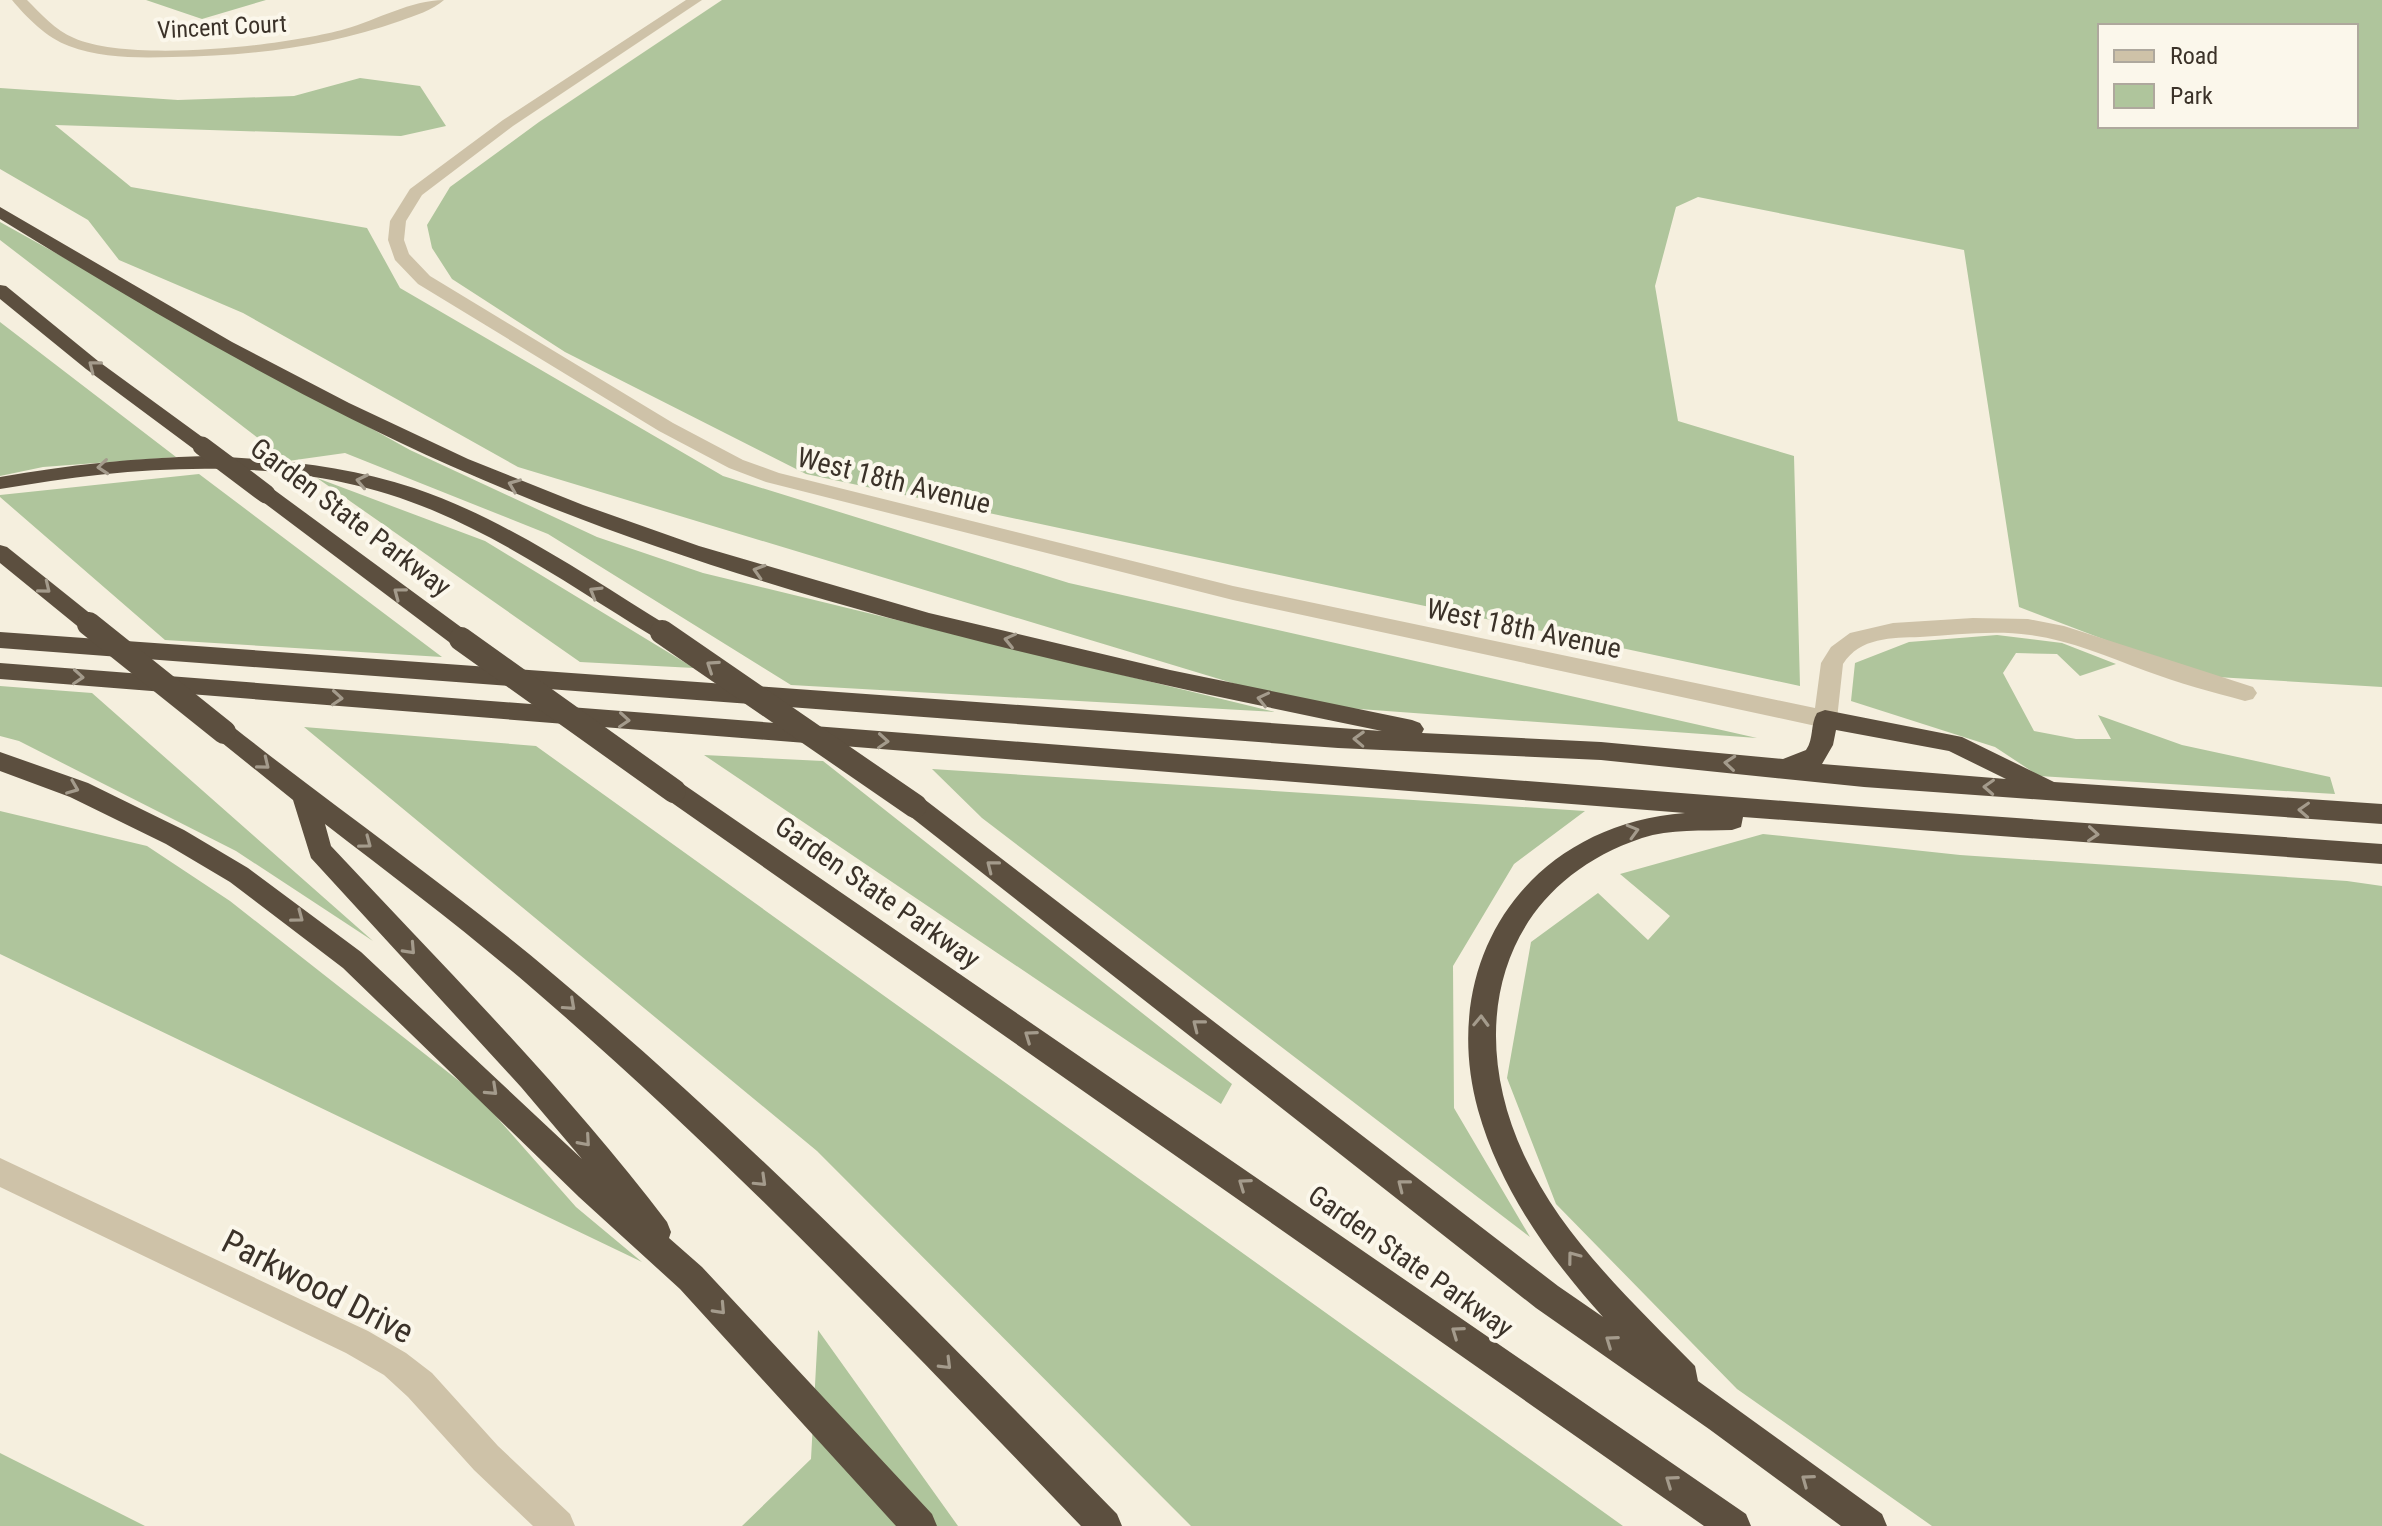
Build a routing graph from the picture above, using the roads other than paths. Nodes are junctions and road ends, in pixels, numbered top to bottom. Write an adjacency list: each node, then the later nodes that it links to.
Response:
1 (47, 0): 4 (street)
2 (437, 0): 4 (street, Vincent Court)
3 (695, 0): 12 (street, West 18th Avenue)
4 (22, 3)
5 (0, 212): 13 (highway, one-way to 5)
6 (0, 290): 27 (highway, Garden State Parkway, one-way to 6, bridge)
7 (0, 483): 23 (highway, one-way to 7, bridge)
8 (0, 552): 17 (highway, one-way to 17, bridge)
9 (0, 640): 13 (highway, one-way to 9)
10 (0, 671): 19 (highway, one-way to 19)
11 (2245, 693): 12 (street)
12 (1825, 719): 15 (highway); 16 (highway)
13 (1477, 742): 15 (highway, one-way to 13)
14 (0, 761): 22 (highway, one-way to 22)
15 (1779, 767): 16 (highway, one-way to 15)
16 (2054, 790): 18 (highway, one-way to 16)
17 (304, 796): 22 (highway, one-way to 22); 26 (highway, one-way to 26)
18 (2382, 814)
19 (1875, 818): 20 (highway, one-way to 20); 23 (highway, one-way to 19)
20 (2382, 854)
21 (0, 1172): 24 (street, Parkwood Drive)
22 (691, 1278): 25 (highway, one-way to 25)
23 (1721, 1417): 28 (highway, one-way to 23)
24 (558, 1526)
25 (920, 1526)
26 (1105, 1526)
27 (1734, 1526)
28 (1870, 1526)

